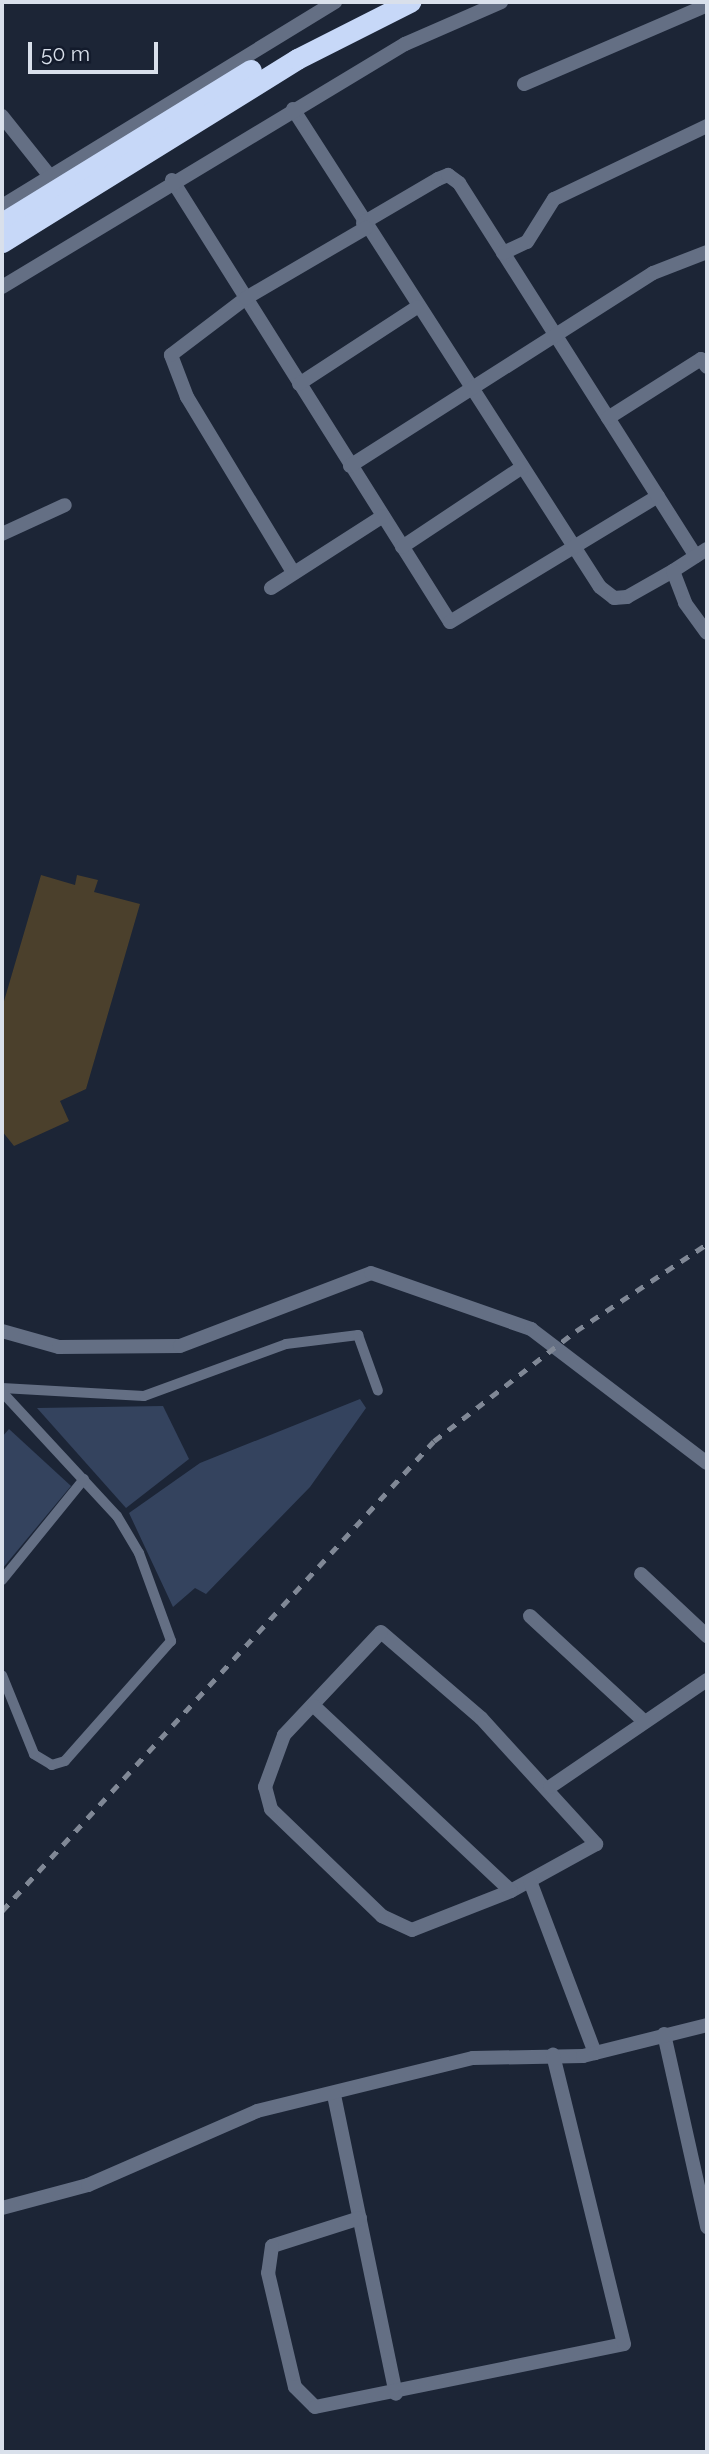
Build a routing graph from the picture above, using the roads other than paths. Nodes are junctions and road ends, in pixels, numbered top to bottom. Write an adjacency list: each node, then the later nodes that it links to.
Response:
1 (335, 2): 10 (street)
2 (380, 2): 13 (highway)
3 (410, 2): 15 (highway)
4 (501, 2): 7 (street)
5 (707, 5): 6 (street)
6 (524, 84)
7 (293, 109): 11 (street); 14 (street)
8 (2, 116): 10 (street)
9 (707, 127): 17 (street)
10 (49, 175): 12 (street)
11 (172, 180): 18 (street); 19 (street)
12 (2, 206)
13 (2, 223)
14 (364, 226): 17 (street); 19 (street); 20 (street)
15 (2, 242)
16 (707, 252): 21 (street)
17 (503, 253): 21 (street)
18 (2, 287)
19 (246, 298): 23 (street); 36 (street)
20 (417, 307): 23 (street); 24 (street)
21 (553, 334): 24 (street); 25 (street)
22 (707, 367): 25 (street)
23 (299, 384): 26 (street)
24 (471, 388): 26 (street); 27 (street)
25 (608, 418): 28 (street)
26 (350, 466): 30 (street)
27 (521, 468): 32 (street); 33 (street)
28 (659, 496): 33 (street); 34 (street)
29 (65, 505): 31 (street)
30 (383, 516): 32 (street); 36 (street)
31 (2, 534)
32 (402, 547): 33 (street)
33 (574, 549): 35 (street)
34 (702, 553): 35 (street)
35 (673, 570): 38 (street)
36 (293, 572): 37 (street)
37 (271, 588)
38 (707, 633)
39 (2, 1331): 42 (street)
40 (2, 1390): 41 (lane); 43 (lane)
41 (378, 1391)
42 (707, 1463)
43 (84, 1479): 45 (lane); 48 (lane)
44 (641, 1574): 47 (street)
45 (2, 1580)
46 (530, 1616): 51 (street)
47 (707, 1636)
48 (2, 1675)
49 (707, 1680): 51 (street)
50 (314, 1706): 52 (street); 54 (street); 54 (street)
51 (645, 1722): 52 (street)
52 (550, 1787): 53 (street)
53 (530, 1881): 54 (street); 57 (street)
54 (511, 1891)
55 (707, 2025): 56 (street)
56 (664, 2034): 57 (street); 62 (street)
57 (595, 2053): 58 (street)
58 (553, 2055): 59 (street); 63 (street)
59 (334, 2095): 60 (street); 61 (street)
60 (2, 2208)
61 (360, 2218): 63 (street); 63 (street)
62 (707, 2227)
63 (396, 2394)

